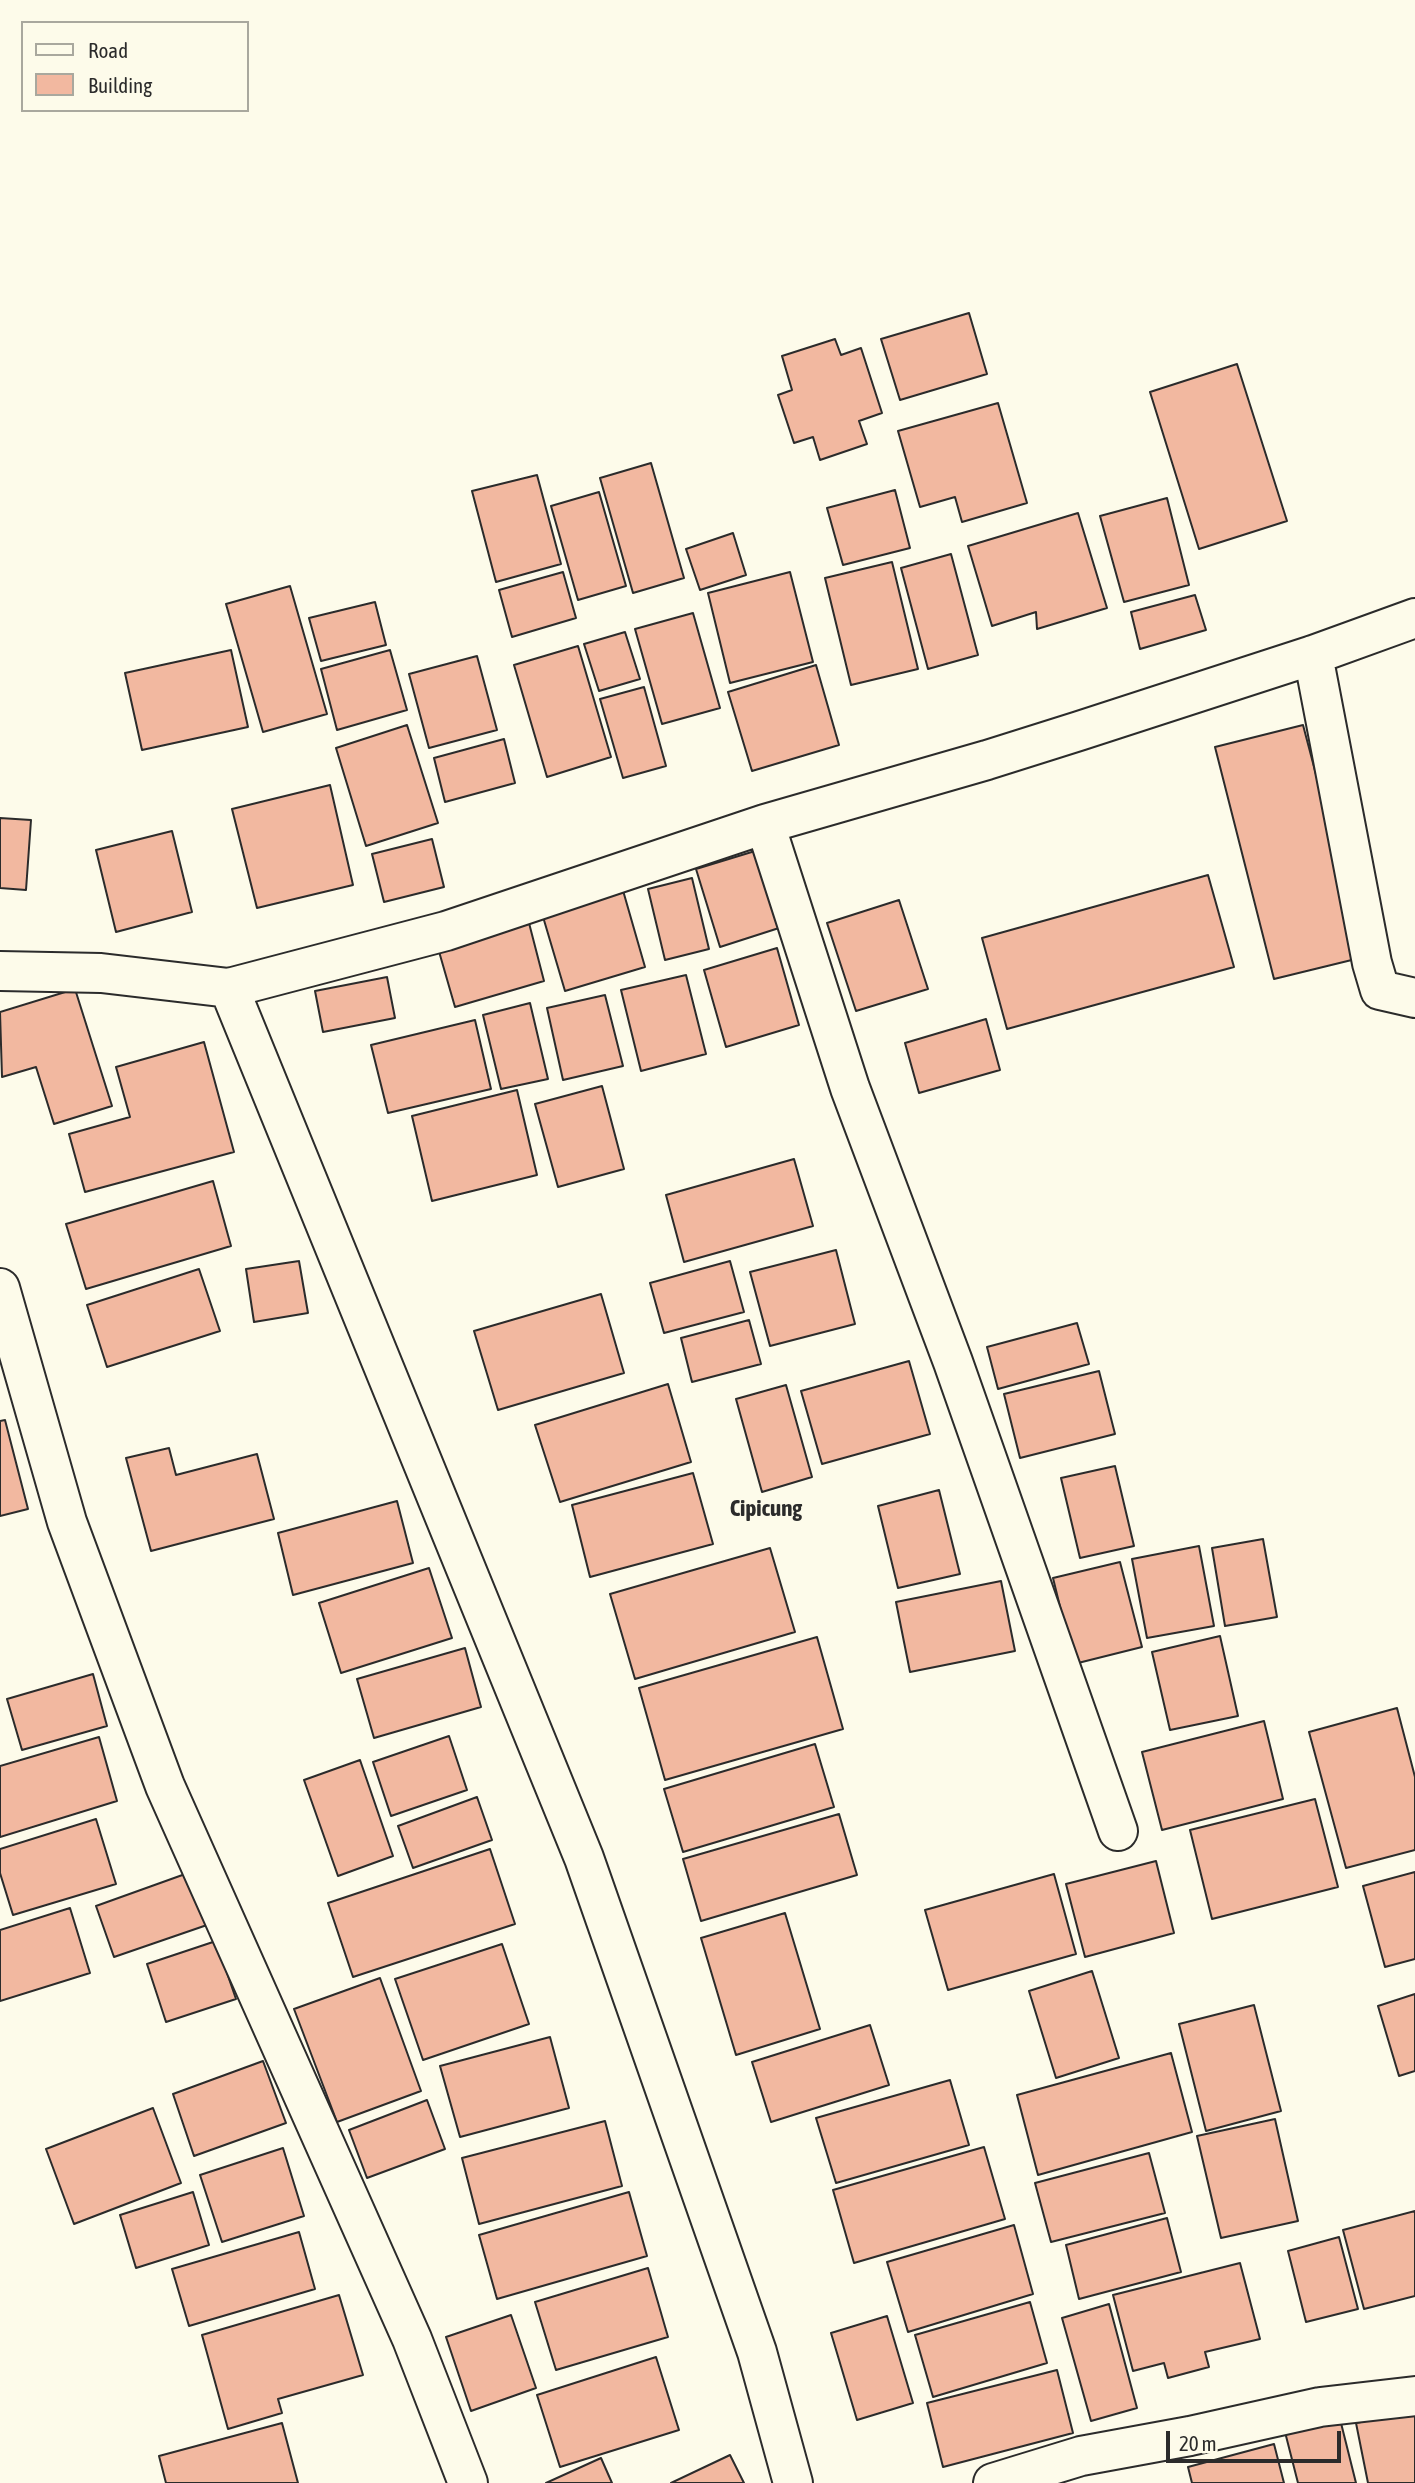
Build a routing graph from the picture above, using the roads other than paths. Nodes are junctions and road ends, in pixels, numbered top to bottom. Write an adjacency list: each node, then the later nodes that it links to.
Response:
1 (1415, 618): 2 (street)
2 (1313, 655): 3 (street); 6 (street)
3 (765, 824): 5 (street); 8 (street)
4 (0, 971): 5 (street)
5 (229, 988): 11 (street)
6 (1415, 999)
7 (0, 1288): 10 (street)
8 (1118, 1831)
9 (1415, 2396): 12 (street)
10 (468, 2483)
11 (793, 2483)
12 (993, 2483)

